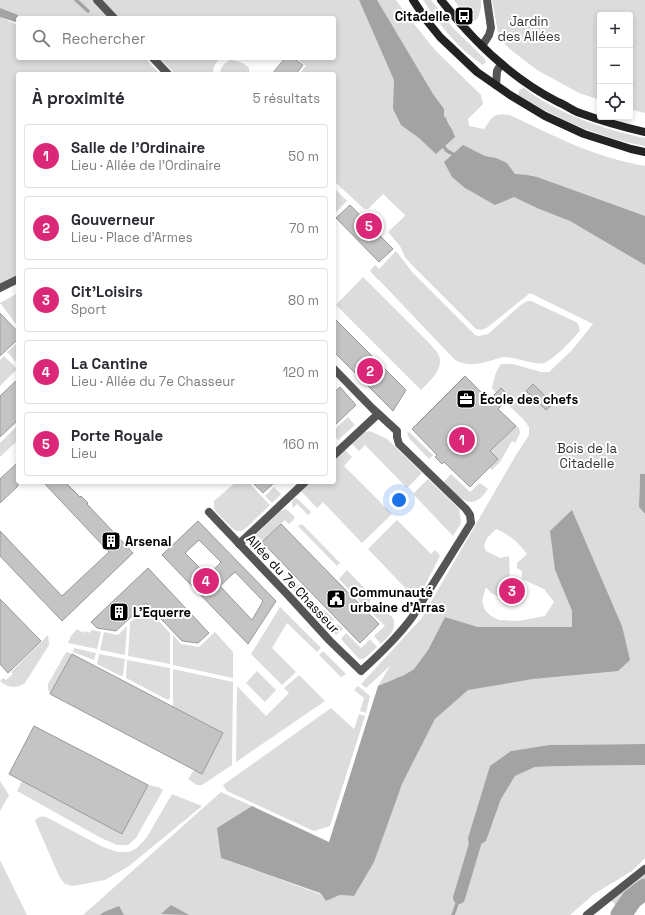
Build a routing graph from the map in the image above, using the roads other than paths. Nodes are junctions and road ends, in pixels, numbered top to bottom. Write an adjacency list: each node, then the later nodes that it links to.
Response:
1 (97, 0): 5 (street)
2 (413, 0): 10 (main road)
3 (441, 0): 6 (main road)
4 (487, 0): 6 (street)
5 (112, 16)
6 (482, 46): 8 (main road)
7 (155, 60): 9 (street)
8 (501, 64): 10 (street); 11 (main road)
9 (166, 72)
10 (496, 85): 12 (main road)
11 (645, 132)
12 (645, 152)
13 (16, 280): 14 (street)
14 (0, 288)
15 (337, 372): 16 (street)
16 (378, 414): 17 (street); 20 (street, Allée du 7e Chasseur)
17 (336, 453)
18 (303, 484): 20 (street)
19 (209, 512): 20 (street, Allée du 7e Chasseur)
20 (239, 544)
21 (645, 869): 22 (street)
22 (587, 915)

